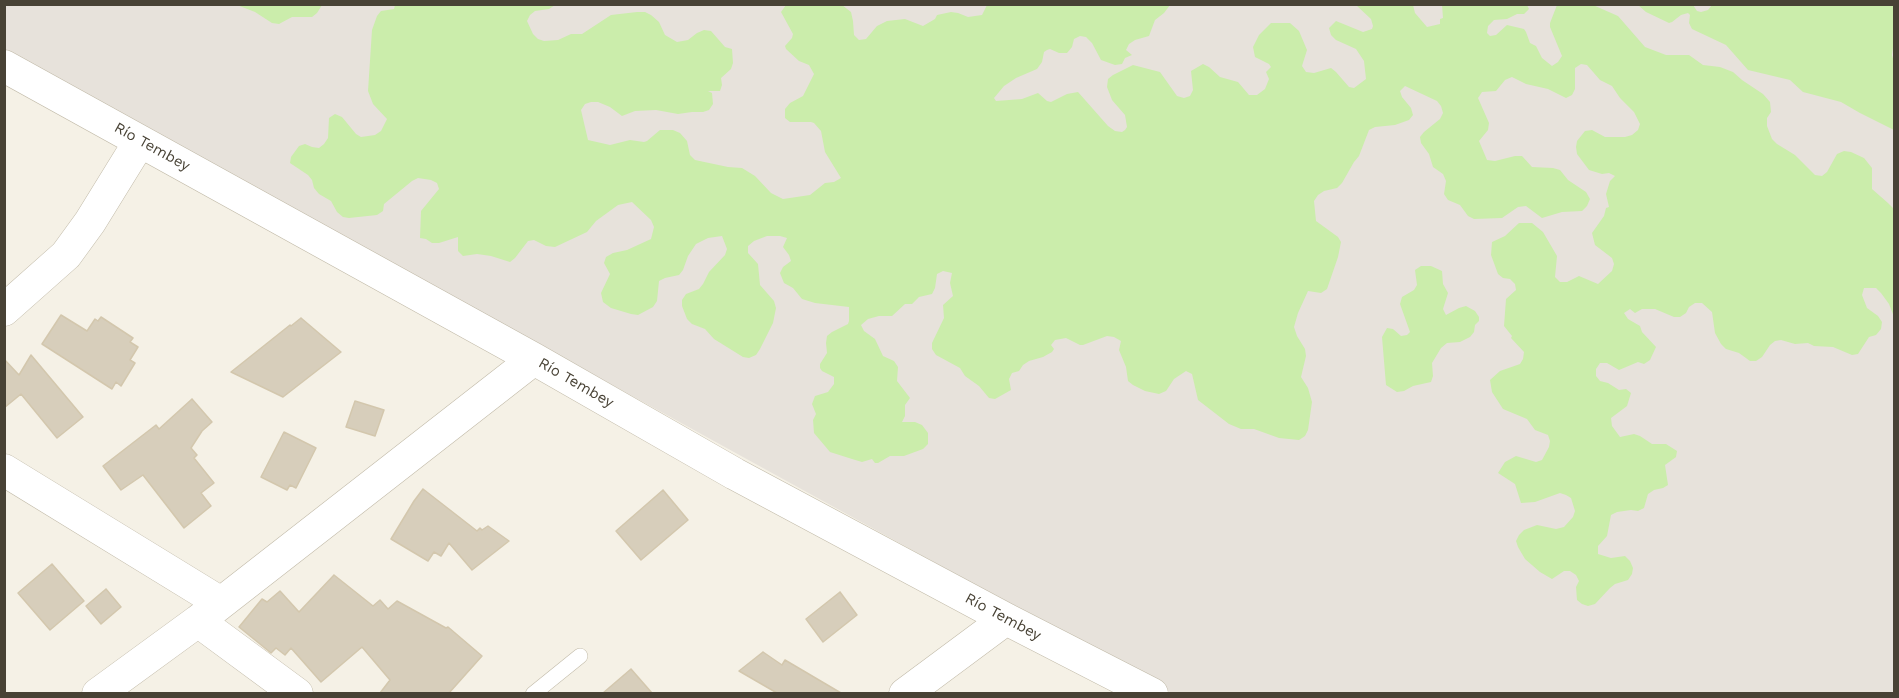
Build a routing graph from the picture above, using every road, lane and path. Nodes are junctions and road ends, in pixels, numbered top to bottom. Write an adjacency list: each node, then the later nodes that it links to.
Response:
1 (4, 66): 2 (street, Río Tembey)
2 (140, 141): 3 (street); 4 (street, Río Tembey)
3 (4, 310)
4 (534, 359): 6 (street); 7 (street, Río Tembey)
5 (4, 470): 6 (street)
6 (210, 612): 9 (street); 10 (street)
7 (1006, 619): 12 (street); 13 (street, Río Tembey)
8 (580, 656): 11 (lane)
9 (98, 693)
10 (297, 693)
11 (533, 693)
12 (905, 693)
13 (1152, 693)

